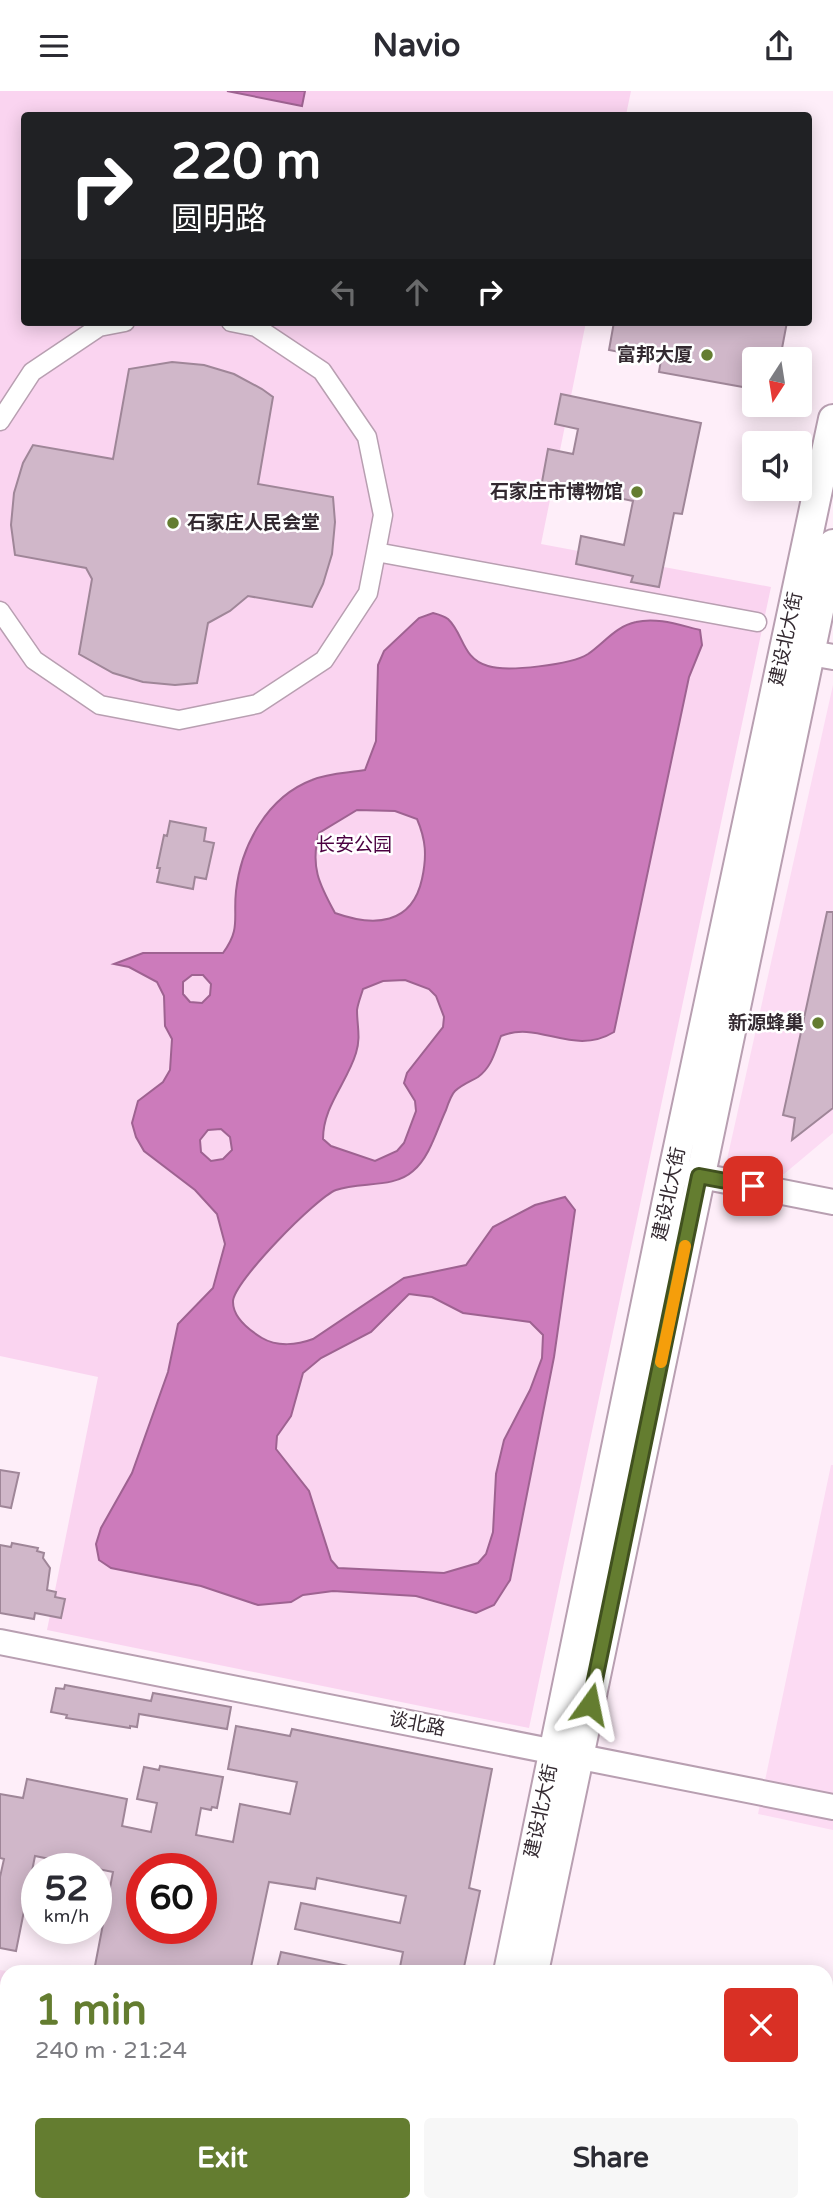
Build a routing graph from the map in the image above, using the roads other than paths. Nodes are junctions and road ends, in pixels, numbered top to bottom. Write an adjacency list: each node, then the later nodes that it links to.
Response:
1 (104, 326): 4 (street)
2 (251, 326): 6 (street)
3 (833, 419): 10 (main road, 建设北大街)
4 (0, 421)
5 (833, 544): 9 (main road, 建设北大街)
6 (376, 552): 7 (street); 8 (street)
7 (0, 611)
8 (757, 622)
9 (821, 655): 10 (main road, 建设北大街)
10 (686, 1173): 11 (street); 13 (main road, 建设北大街)
11 (833, 1202)
12 (0, 1642): 13 (street, 谈北路)
13 (566, 1754): 14 (street, 谈北路); 15 (main road, 建设北大街)
14 (833, 1807)
15 (516, 1965)

